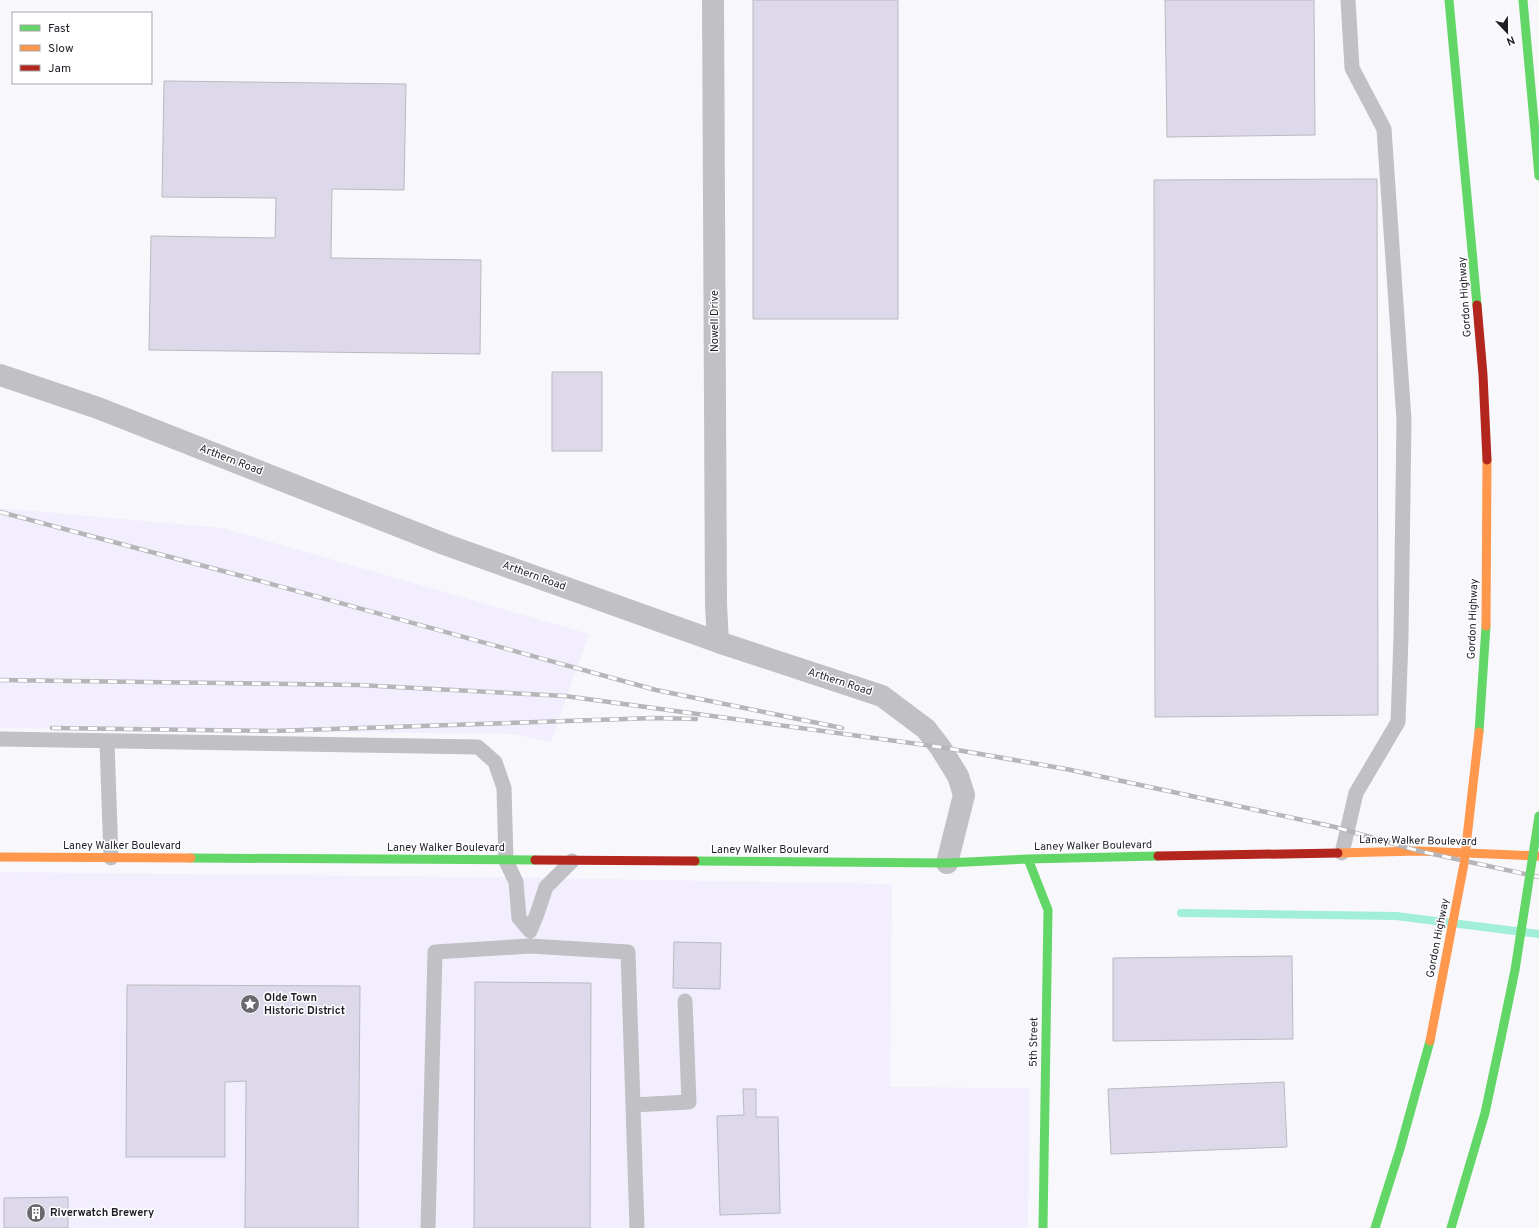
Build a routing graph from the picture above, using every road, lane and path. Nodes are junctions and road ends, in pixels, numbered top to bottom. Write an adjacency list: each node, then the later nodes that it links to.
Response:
1 (713, 0): 7 (street, Nowell Drive)
2 (1348, 0): 11 (lane)
3 (1449, 0): 22 (main road, Gordon Highway, bridge)
4 (1523, 0): 5 (main road)
5 (1539, 176)
6 (0, 375): 7 (street, Arthern Road)
7 (718, 642): 18 (street, Arthern Road)
8 (0, 739): 9 (lane)
9 (107, 742): 14 (lane); 16 (lane)
10 (1539, 816): 28 (main road, bridge)
11 (1342, 852): 12 (main road, Laney Walker Boulevard); 15 (main road, Laney Walker Boulevard)
12 (1539, 856)
13 (0, 857): 14 (main road, Laney Walker Boulevard)
14 (111, 858): 16 (main road, Laney Walker Boulevard)
15 (1028, 859): 18 (main road, Laney Walker Boulevard); 25 (main road, 5th Street)
16 (506, 861): 17 (main road, Laney Walker Boulevard); 19 (lane)
17 (572, 861): 18 (main road, Laney Walker Boulevard); 19 (lane)
18 (947, 863)
19 (530, 939): 21 (lane); 23 (lane)
20 (685, 1001): 21 (lane)
21 (633, 1105): 24 (lane)
22 (1400, 1149): 26 (main road); 27 (main road, Gordon Highway)
23 (428, 1228)
24 (637, 1228)
25 (1043, 1228)
26 (1365, 1228)
27 (1375, 1228)
28 (1451, 1228)

